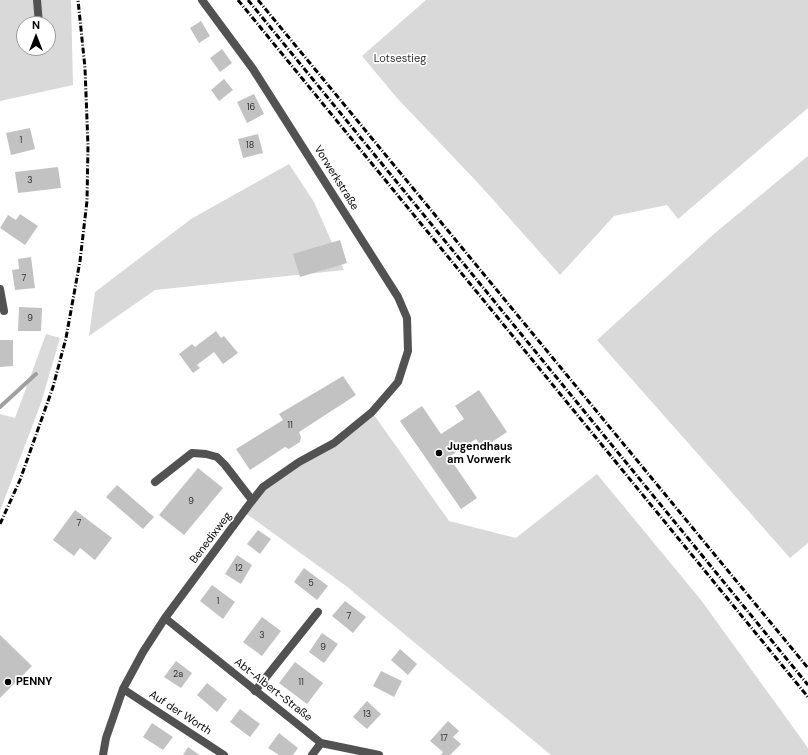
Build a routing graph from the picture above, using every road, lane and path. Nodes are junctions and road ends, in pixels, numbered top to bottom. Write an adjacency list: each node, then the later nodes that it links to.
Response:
1 (37, 0): 3 (street)
2 (202, 0): 6 (street, Vorwerkstraße)
3 (38, 16)
4 (0, 289): 5 (street)
5 (4, 312)
6 (398, 382): 8 (street, Benedixweg)
7 (155, 482): 8 (street)
8 (252, 500): 10 (street, Benedixweg)
9 (318, 612): 12 (street)
10 (165, 618): 11 (street, Benedixweg); 12 (street, Abt-Albert-Straße)
11 (123, 689): 14 (street, Benedixweg); 15 (street, Auf der Worth)
12 (255, 691): 13 (street, Abt-Albert-Straße)
13 (321, 743): 16 (street); 17 (street, Abt-Albert-Straße)
14 (103, 755)
15 (224, 755)
16 (312, 755)
17 (379, 755)

